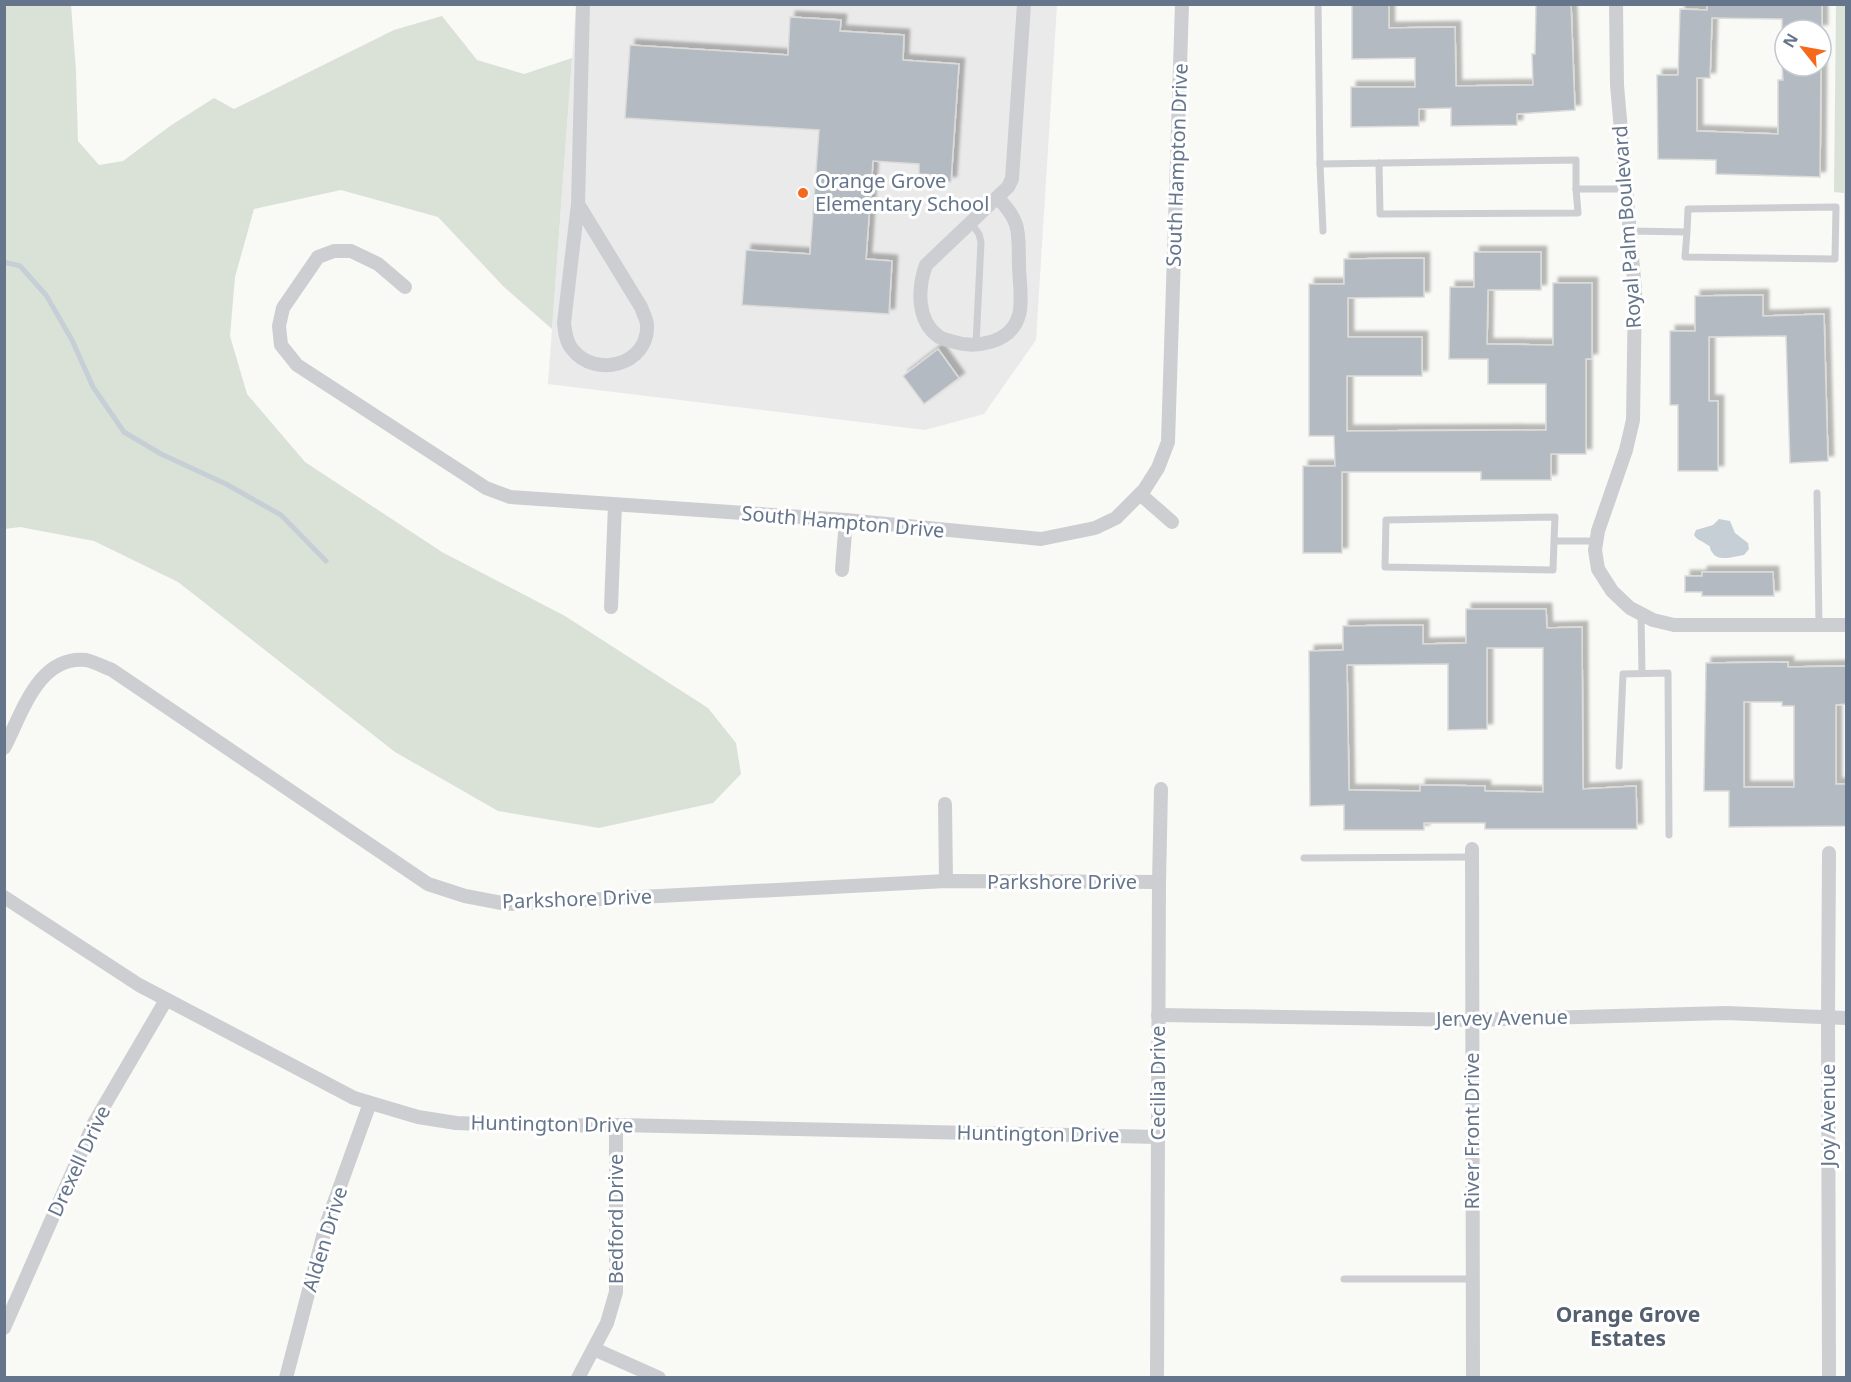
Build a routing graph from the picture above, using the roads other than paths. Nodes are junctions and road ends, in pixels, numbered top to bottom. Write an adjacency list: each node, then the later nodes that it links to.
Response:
1 (583, 4): 11 (street)
2 (1024, 4): 10 (street)
3 (1182, 4): 19 (street, South Hampton Drive)
4 (1318, 4): 7 (lane)
5 (1616, 4): 9 (street, Royal Palm Boulevard)
6 (1379, 163): 7 (lane); 8 (lane); 8 (lane)
7 (1320, 164): 13 (lane)
8 (1576, 189): 9 (lane)
9 (1626, 189): 14 (street, Royal Palm Boulevard)
10 (998, 198): 12 (street); 17 (street)
11 (578, 204): 11 (street)
12 (971, 223): 17 (lane); 17 (street)
13 (1323, 231)
14 (1629, 231): 15 (lane); 24 (street, Royal Palm Boulevard)
15 (1687, 232): 15 (lane)
16 (405, 286): 20 (street, South Hampton Drive)
17 (976, 344)
18 (1817, 493): 28 (lane)
19 (1140, 494): 21 (street, South Hampton Drive); 22 (street)
20 (615, 505): 21 (street, South Hampton Drive); 26 (street)
21 (846, 520): 25 (street)
22 (1172, 522)
23 (1554, 542): 23 (lane); 24 (lane)
24 (1596, 542): 27 (street, Royal Palm Boulevard)
25 (842, 570)
26 (611, 607)
27 (1641, 614): 28 (street, Royal Palm Boulevard); 30 (lane)
28 (1819, 624): 29 (street, Royal Palm Boulevard)
29 (1846, 625)
30 (1642, 673): 32 (lane); 35 (lane)
31 (4, 748): 39 (street, Parkshore Drive)
32 (1619, 766)
33 (1161, 789): 40 (street, Cecilia Drive)
34 (945, 804): 39 (street)
35 (1669, 835)
36 (1472, 853): 38 (lane); 46 (street, River Front Drive)
37 (1829, 854): 44 (street, Joy Avenue)
38 (1304, 858)
39 (946, 881): 40 (street, Parkshore Drive)
40 (1159, 882): 43 (street, Cecilia Drive)
41 (4, 897): 42 (street, Huntington Drive)
42 (166, 1000): 47 (street, Huntington Drive); 52 (street, Drexell Drive)
43 (1158, 1015): 46 (street, Jervey Avenue); 49 (street, Cecilia Drive)
44 (1828, 1018): 45 (street, Jervey Avenue); 46 (street, Jervey Avenue); 59 (street, Joy Avenue)
45 (1846, 1018)
46 (1472, 1020): 51 (street, River Front Drive)
47 (370, 1103): 48 (street, Huntington Drive); 54 (street, Alden Drive)
48 (616, 1125): 49 (street, Huntington Drive); 53 (street, Bedford Drive)
49 (1158, 1137): 57 (street, Cecilia Drive)
50 (1344, 1279): 51 (lane)
51 (1473, 1279): 58 (street, River Front Drive)
52 (4, 1328)
53 (594, 1349): 55 (street, Bedford Drive); 56 (street)
54 (286, 1377)
55 (578, 1377)
56 (659, 1377)
57 (1157, 1377)
58 (1473, 1377)
59 (1830, 1377)

